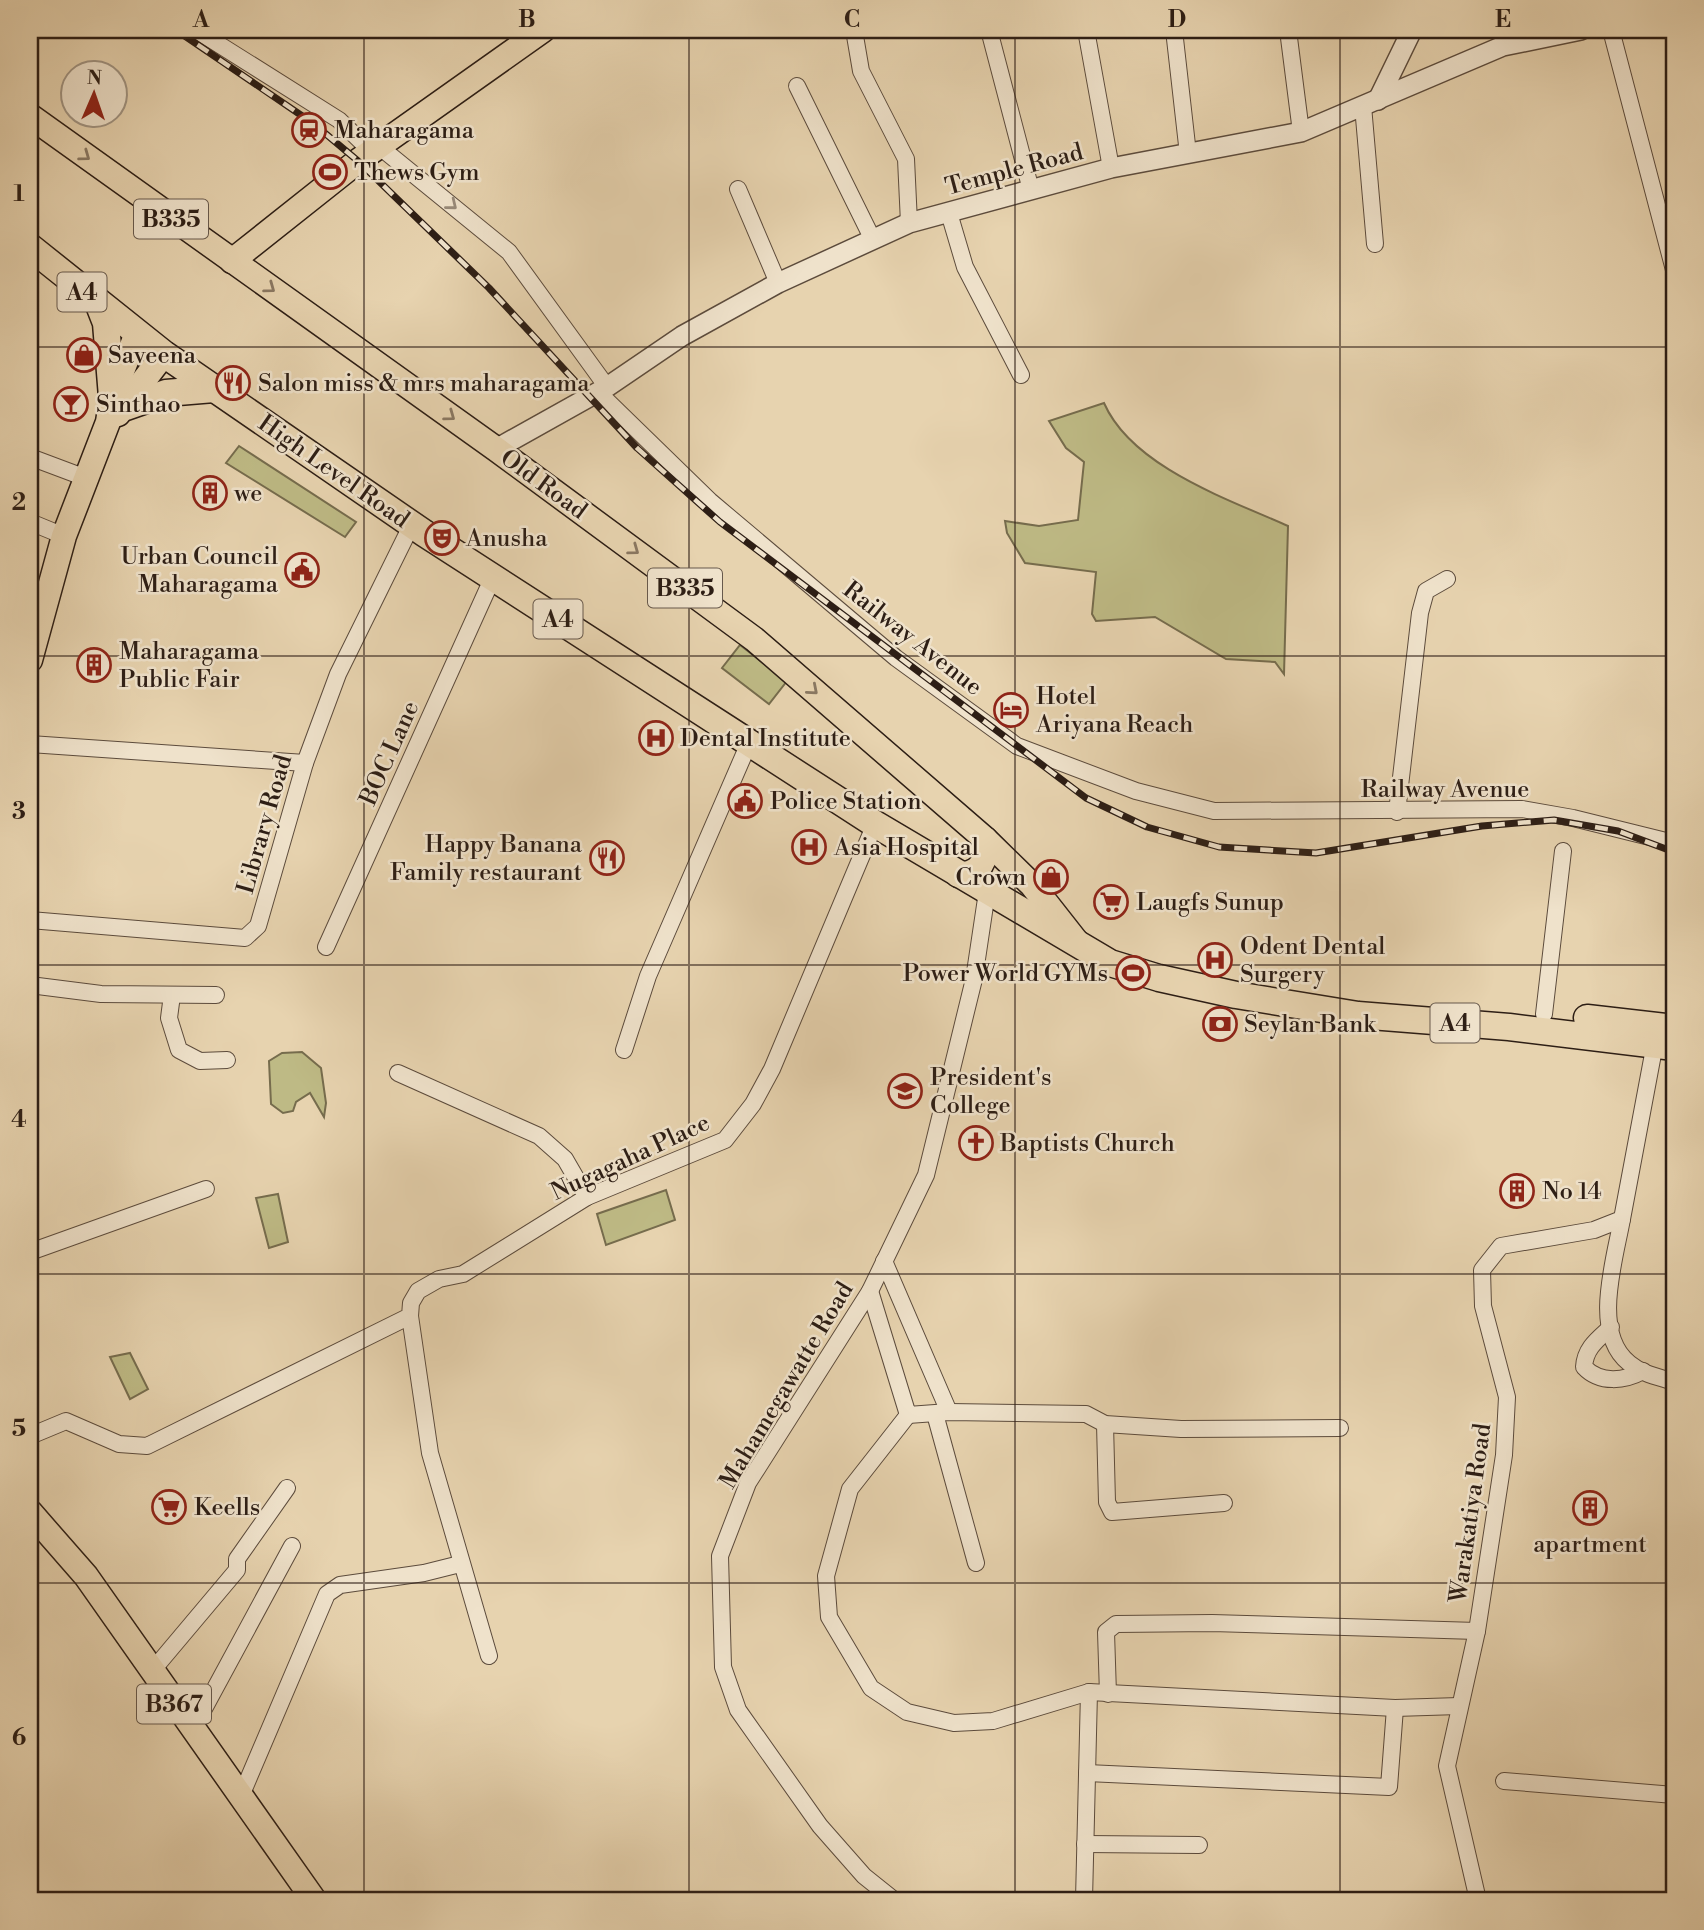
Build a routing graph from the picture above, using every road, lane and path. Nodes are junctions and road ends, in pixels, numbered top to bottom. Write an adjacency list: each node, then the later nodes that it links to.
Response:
1 (196, 30): 15 (street, Railway Avenue)
2 (543, 30): 15 (main road)
3 (854, 30): 21 (street)
4 (989, 30): 19 (street)
5 (1086, 30): 17 (street)
6 (1174, 30): 16 (street)
7 (1288, 30): 14 (street)
8 (1412, 30): 12 (street)
9 (1581, 30): 12 (street, Temple Road)
10 (1611, 30): 26 (street)
11 (797, 86): 22 (street)
12 (1370, 103): 14 (street, Temple Road); 23 (street)
13 (30, 116): 25 (main road, Old Road / B335, one-way to 25)
14 (1301, 132): 16 (street, Temple Road)
15 (376, 149): 25 (main road); 33 (street, Railway Avenue, one-way to 33)
16 (1188, 154): 17 (street, Temple Road)
17 (1111, 168): 19 (street, Temple Road)
18 (738, 189): 27 (street)
19 (1031, 190): 20 (street, Temple Road)
20 (948, 213): 21 (street, Temple Road); 31 (street)
21 (909, 223): 22 (street, Temple Road)
22 (873, 240): 27 (street, Temple Road)
23 (1375, 244)
24 (30, 247): 28 (highway, High Level Road / A4)
25 (232, 261): 35 (main road, Old Road / B335, one-way to 35)
26 (1674, 270)
27 (778, 283): 33 (street, Temple Road)
28 (99, 305): 29 (highway, High Level Road / A4); 34 (highway)
29 (137, 333): 30 (highway, High Level Road / A4); 34 (main road)
30 (164, 354): 32 (highway, High Level Road / A4); 34 (main road)
31 (1021, 375)
32 (214, 389): 34 (highway); 39 (highway, High Level Road / A4)
33 (603, 389): 35 (street, Temple Road); 48 (street, Railway Avenue)
34 (116, 409): 37 (main road)
35 (496, 449): 50 (main road, Old Road / B335, one-way to 50)
36 (30, 457): 37 (street)
37 (86, 478): 40 (main road)
38 (30, 522): 40 (street)
39 (412, 524): 41 (highway, High Level Road / A4); 47 (street, Library Road)
40 (65, 536): 43 (main road)
41 (493, 577): 45 (highway, High Level Road / A4); 56 (street, BOC Lane)
42 (1447, 579): 48 (street)
43 (38, 599): 44 (main road)
44 (30, 660)
45 (750, 743): 49 (highway, High Level Road / A4); 64 (street)
46 (30, 744): 47 (street)
47 (305, 763): 55 (street, Library Road)
48 (1397, 812): 51 (street, Railway Avenue)
49 (875, 824): 53 (highway, High Level Road / A4); 68 (street, Nugagaha Place)
50 (985, 839): 53 (main road); 57 (main road, Old Road / B335)
51 (1674, 843)
52 (1563, 851): 62 (street)
53 (958, 875): 54 (highway, High Level Road / A4)
54 (987, 892): 57 (highway, High Level Road / A4); 71 (street, Mahamegawatte Road)
55 (30, 920)
56 (326, 947)
57 (1081, 947): 61 (highway, High Level Road / A4)
58 (30, 985): 59 (street)
59 (172, 995): 60 (street); 65 (street)
60 (216, 995)
61 (1236, 995): 62 (highway, High Level Road / A4); 63 (highway, High Level Road / A4)
62 (1544, 1014): 63 (highway, High Level Road / A4)
63 (1666, 1036): 69 (street)
64 (624, 1050)
65 (227, 1060)
66 (397, 1073): 68 (street)
67 (206, 1189): 70 (street)
68 (587, 1197): 73 (street, Nugagaha Place)
69 (1622, 1219): 74 (street); 88 (street, Warakatiya Road)
70 (30, 1252)
71 (884, 1261): 72 (street, Mahamegawatte Road); 77 (street)
72 (870, 1291): 78 (street); 103 (street, Mahamegawatte Road)
73 (410, 1316): 81 (street); 87 (street)
74 (1611, 1327): 75 (street); 75 (street)
75 (1643, 1371): 76 (street)
76 (1674, 1382)
77 (942, 1413): 78 (street); 79 (street); 86 (street)
78 (908, 1415): 91 (street)
79 (1105, 1424): 80 (street); 83 (street)
80 (1340, 1428)
81 (30, 1436)
82 (287, 1488): 90 (street)
83 (1224, 1503)
84 (30, 1512): 90 (main road, B367)
85 (292, 1546): 95 (street)
86 (976, 1563)
87 (460, 1564): 89 (street); 98 (street)
88 (1477, 1631): 92 (street); 93 (street, Warakatiya Road)
89 (489, 1656)
90 (152, 1671): 95 (main road, B367)
91 (1089, 1692): 92 (street); 96 (street)
92 (1108, 1694): 94 (street)
93 (1459, 1706): 94 (street); 105 (street, Warakatiya Road)
94 (1395, 1708): 96 (street)
95 (192, 1731): 98 (main road, B367)
96 (1087, 1773): 100 (street)
97 (1504, 1781): 99 (street)
98 (241, 1796): 102 (main road, B367)
99 (1674, 1796)
100 (1085, 1844): 101 (street); 104 (street)
101 (1199, 1845)
102 (314, 1900)
103 (894, 1900)
104 (1084, 1900)
105 (1478, 1900)

